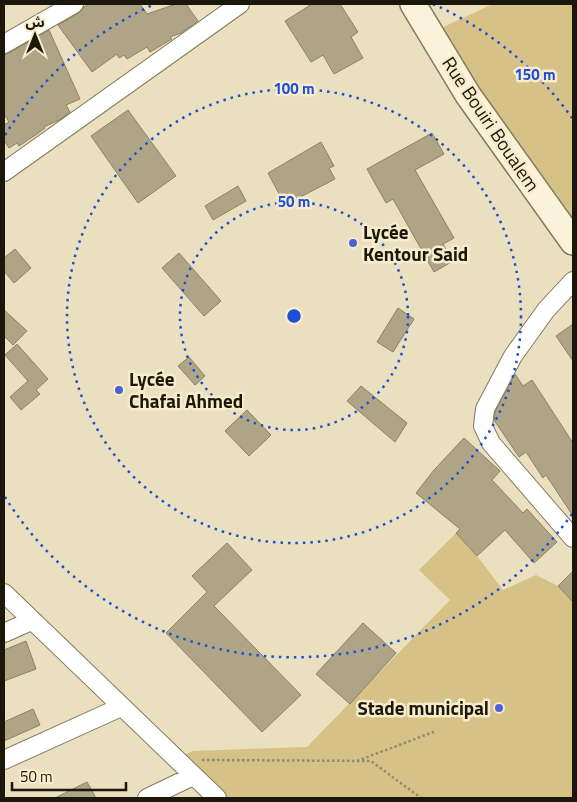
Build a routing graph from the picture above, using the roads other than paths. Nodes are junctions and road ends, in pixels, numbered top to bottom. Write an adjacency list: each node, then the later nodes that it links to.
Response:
1 (74, 4): 4 (street)
2 (240, 4): 5 (street)
3 (413, 4): 6 (main road, Rue Bouiri Boualem)
4 (4, 44)
5 (4, 172)
6 (573, 242)
7 (573, 281): 8 (street)
8 (573, 538)
9 (4, 593): 10 (street)
10 (31, 621): 11 (street); 12 (street)
11 (4, 633)
12 (121, 707): 13 (street); 14 (street)
13 (4, 760)
14 (192, 776): 15 (street); 16 (street)
15 (147, 798)
16 (216, 798)

